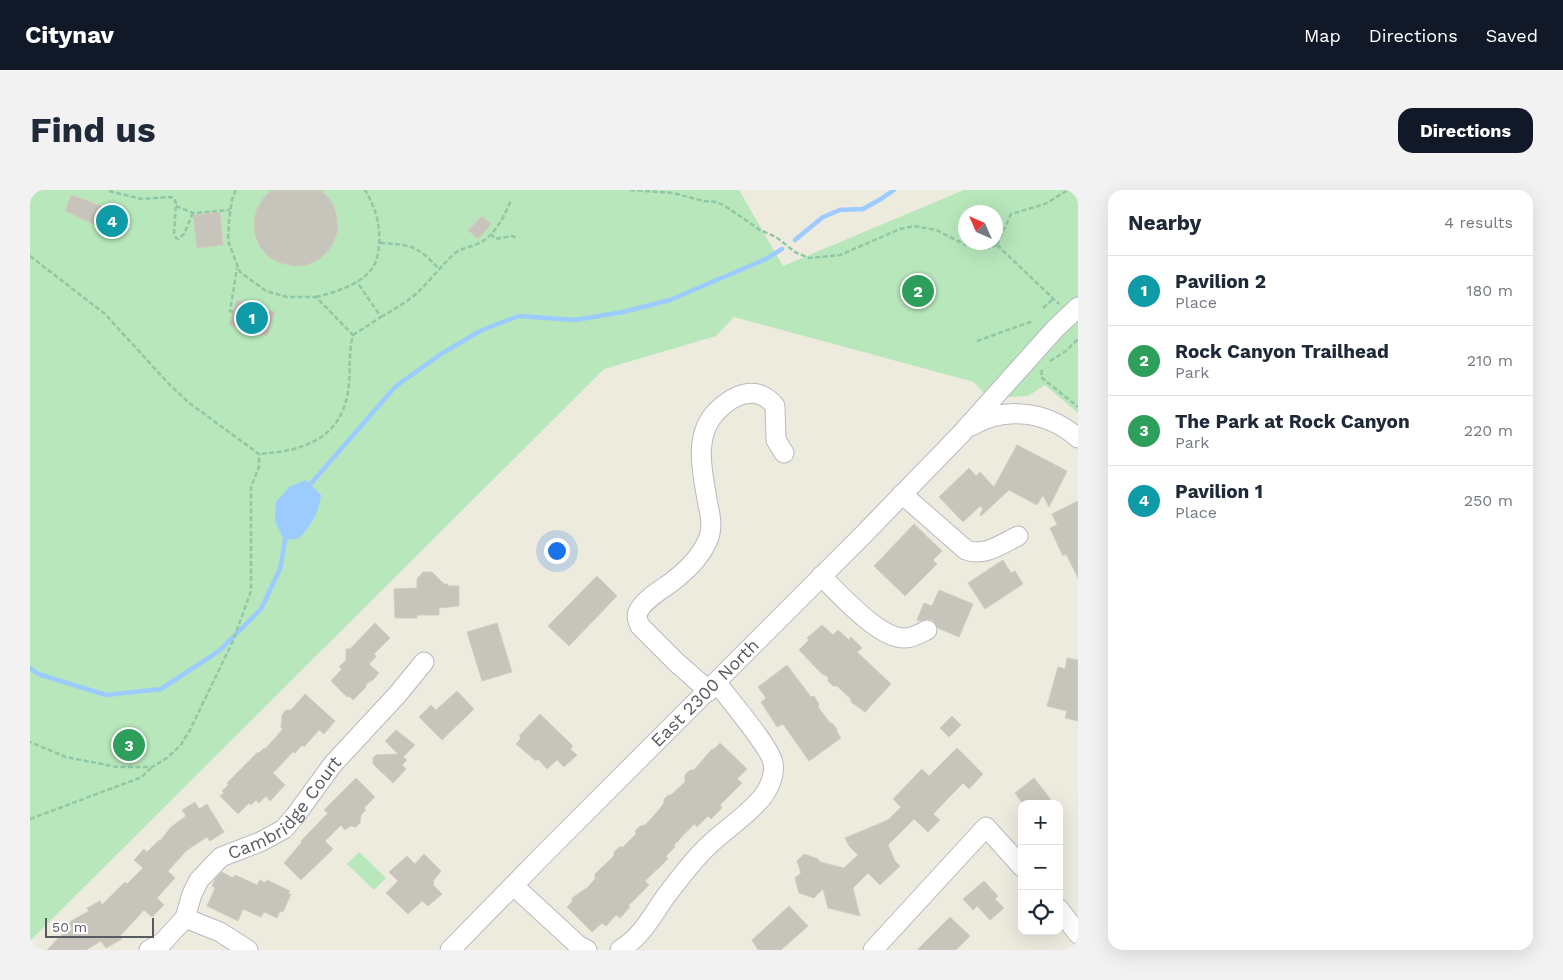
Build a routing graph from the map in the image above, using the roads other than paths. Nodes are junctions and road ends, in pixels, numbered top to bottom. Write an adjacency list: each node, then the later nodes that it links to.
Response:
1 (1070, 307): 2 (street)
2 (960, 435): 3 (street); 5 (street, East 2300 North)
3 (1078, 438)
4 (784, 453): 10 (street)
5 (902, 494): 6 (street); 7 (street, East 2300 North)
6 (1018, 536)
7 (821, 576): 8 (street); 10 (street, East 2300 North)
8 (927, 630)
9 (424, 662): 14 (street, Cambridge Court)
10 (713, 687): 12 (street, East 2300 North); 20 (street)
11 (1018, 863): 21 (street)
12 (514, 886): 18 (street, East 2300 North); 19 (street)
13 (1063, 914): 15 (street)
14 (185, 918): 16 (street, Cambridge Court); 17 (street)
15 (1078, 934)
16 (148, 950)
17 (248, 950)
18 (450, 950)
19 (587, 950)
20 (620, 950)
21 (873, 950)

